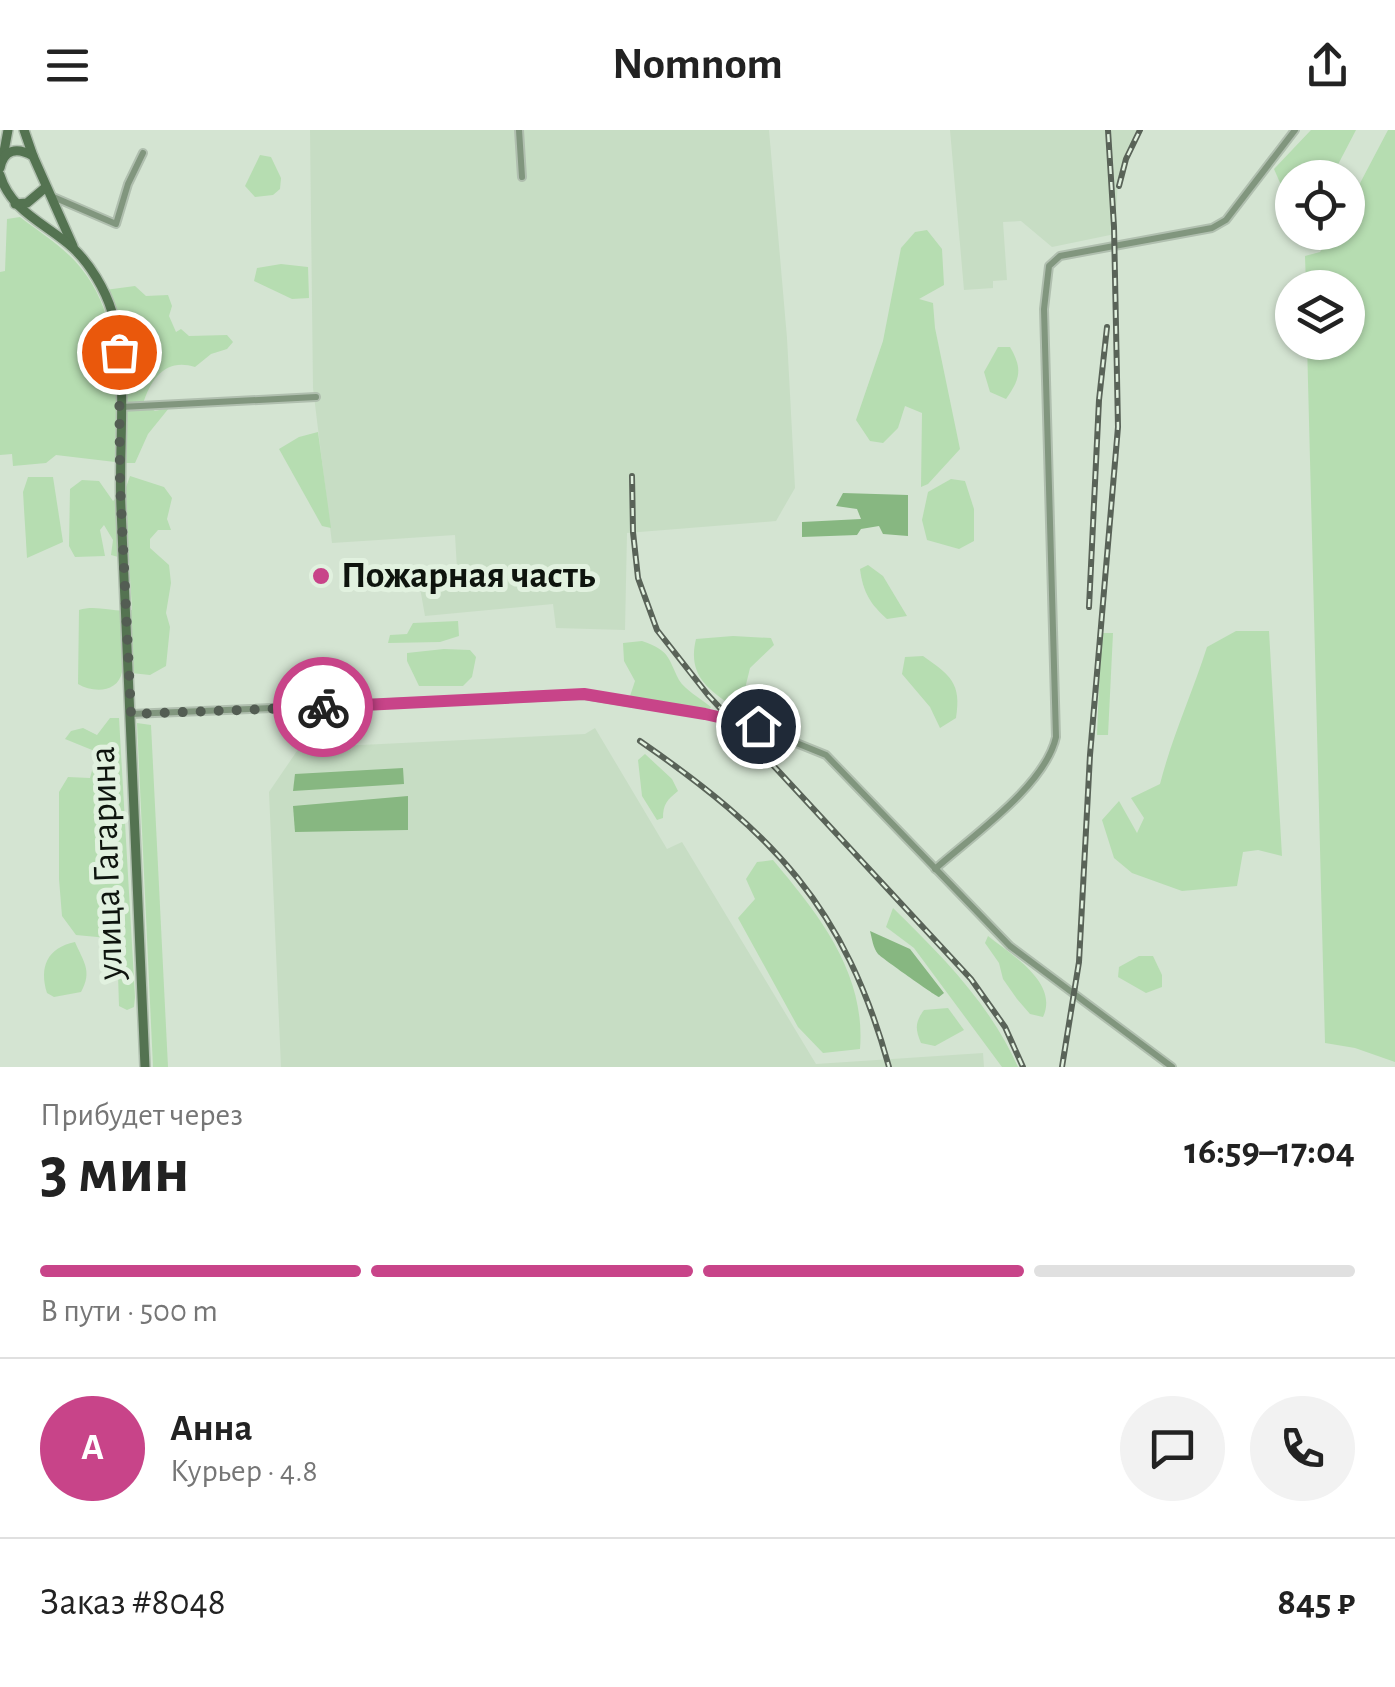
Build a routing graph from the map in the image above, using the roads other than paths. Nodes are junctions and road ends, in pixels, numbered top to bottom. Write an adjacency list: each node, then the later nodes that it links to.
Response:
1 (8, 130): 7 (main road)
2 (24, 130): 6 (main road, улица Гагарина)
3 (519, 130): 8 (street)
4 (1294, 130): 15 (street)
5 (143, 153): 9 (street)
6 (33, 156): 7 (main road); 9 (main road, улица Гагарина)
7 (1, 167): 10 (main road, улица Гагарина)
8 (522, 177)
9 (48, 191): 10 (main road); 11 (main road, улица Гагарина)
10 (14, 204): 11 (main road, улица Гагарина)
11 (74, 248): 13 (main road, улица Гагарина)
12 (316, 397): 13 (street)
13 (120, 407): 14 (main road, улица Гагарина)
14 (131, 714): 15 (street); 16 (main road, улица Гагарина)
15 (935, 869): 17 (street)
16 (145, 1067)
17 (1172, 1067)

